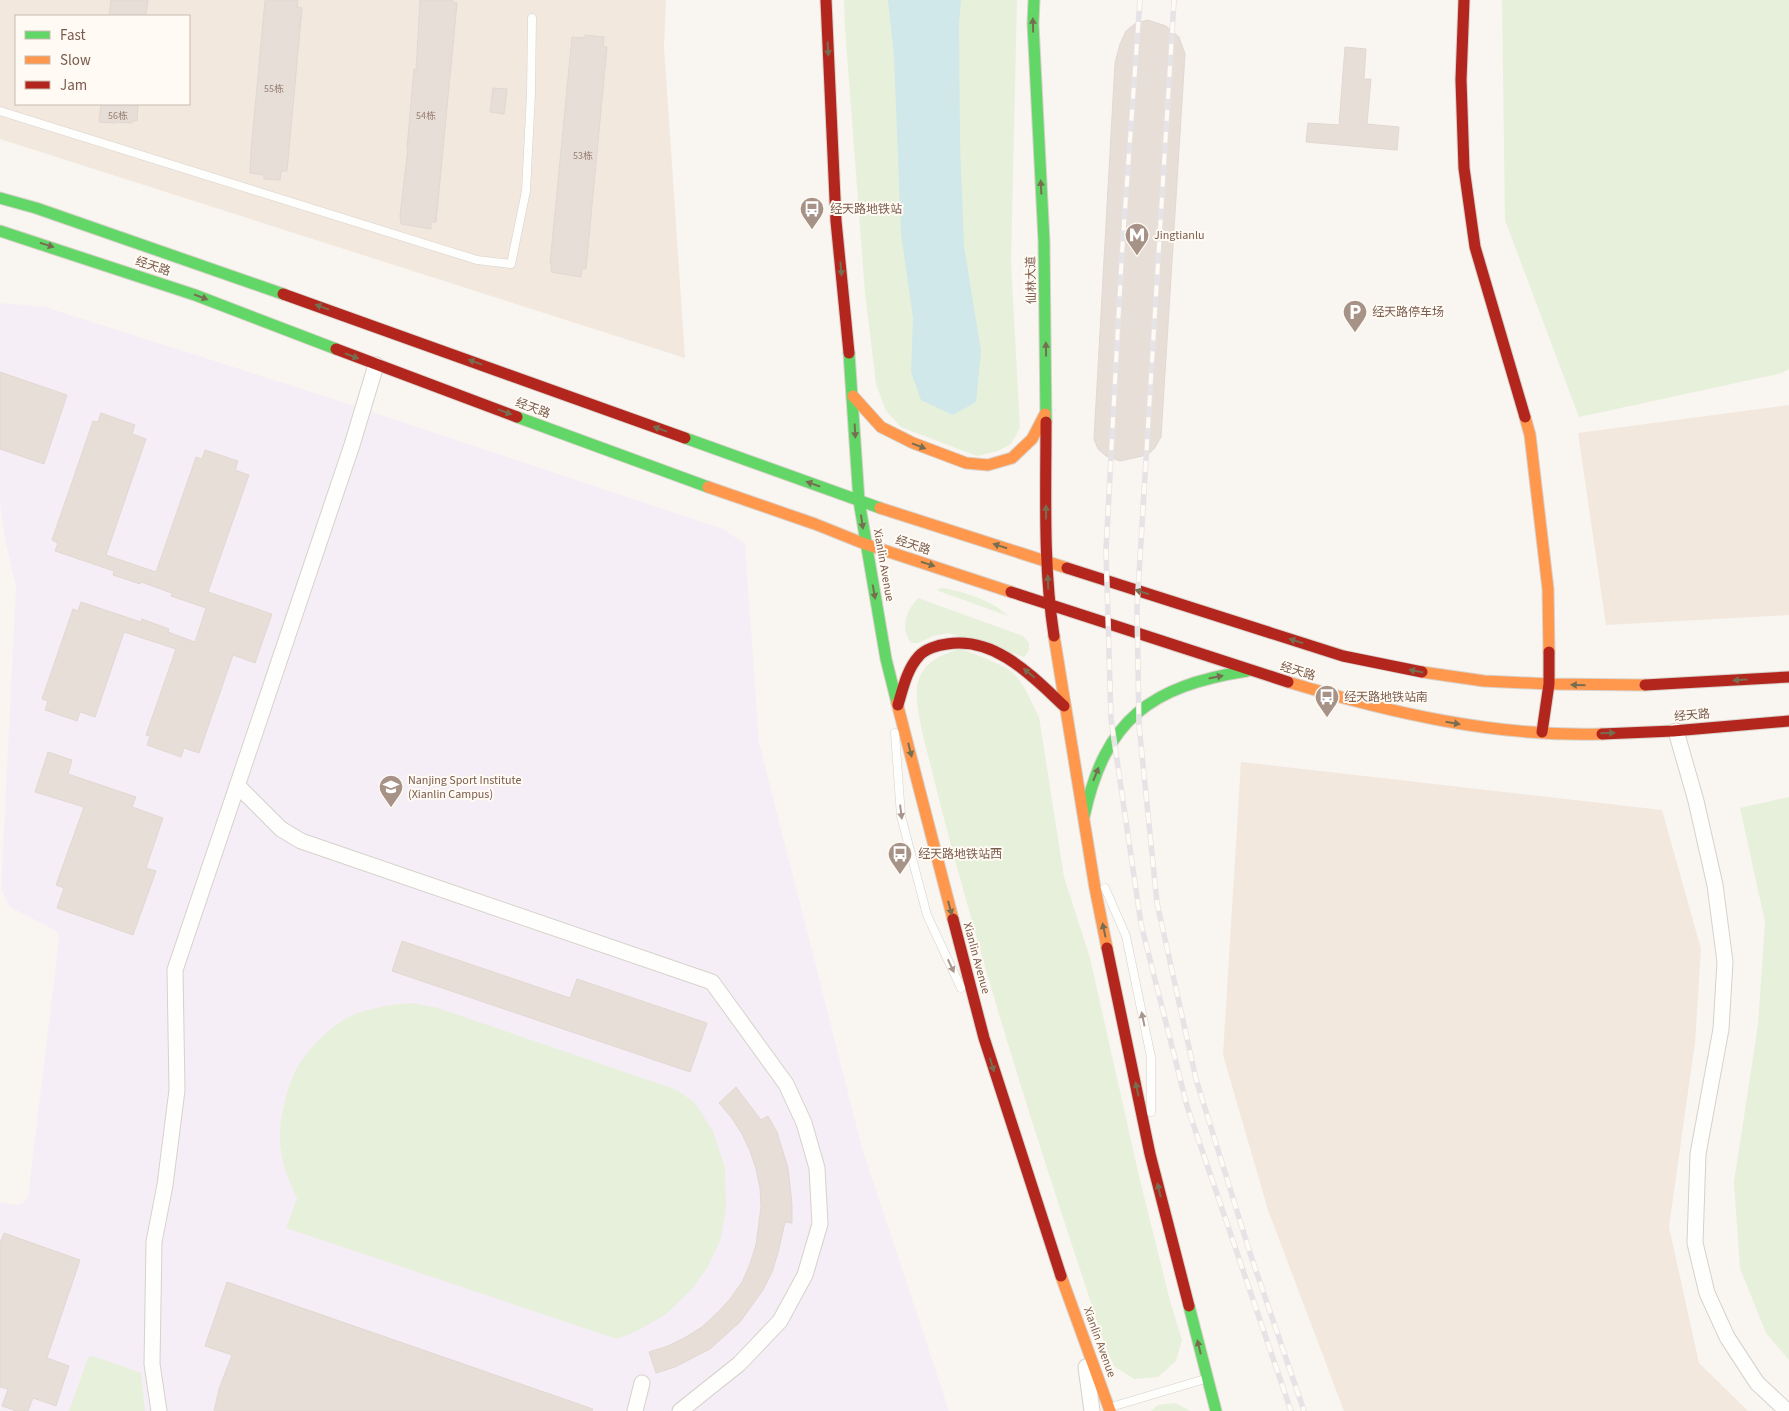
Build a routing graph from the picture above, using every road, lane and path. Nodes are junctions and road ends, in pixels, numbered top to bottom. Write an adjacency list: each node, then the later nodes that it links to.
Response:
1 (826, 0): 9 (main road, one-way to 9)
2 (1034, 0): 10 (main road, 仙林大道, one-way to 2)
3 (1464, 0): 18 (main road)
4 (532, 18): 5 (lane)
5 (0, 111)
6 (0, 198): 11 (main road, 经天路, one-way to 6)
7 (0, 232): 8 (main road, 经天路, one-way to 8)
8 (376, 365): 12 (main road, 经天路, one-way to 12); 24 (street)
9 (853, 396): 10 (main road, one-way to 10); 11 (main road, one-way to 11)
10 (1046, 412): 13 (main road, 仙林大道, one-way to 10)
11 (859, 501): 12 (main road, Xianlin Avenue, one-way to 12); 13 (main road, 经天路, one-way to 11)
12 (865, 544): 14 (main road, 经天路, one-way to 14); 15 (main road, Xianlin Avenue, one-way to 15)
13 (1047, 560): 14 (main road, one-way to 13); 18 (main road, 经天路, one-way to 13)
14 (1049, 604): 16 (main road, 经天路); 20 (main road)
15 (886, 659): 19 (main road, Xianlin Avenue); 27 (lane, one-way to 27)
16 (1251, 671): 23 (main road, 经天路, one-way to 23); 25 (main road, one-way to 16)
17 (1789, 677): 18 (main road, 经天路, one-way to 18)
18 (1549, 684): 23 (main road)
19 (898, 705): 20 (main road, one-way to 19); 27 (main road, Xianlin Avenue, one-way to 27)
20 (1064, 706): 25 (main road)
21 (1789, 721): 22 (main road, 经天路)
22 (1676, 731): 23 (main road, 经天路, one-way to 22); 38 (street)
23 (1542, 732)
24 (237, 785): 33 (street); 35 (street)
25 (1084, 821): 26 (main road)
26 (1090, 855): 28 (main road, one-way to 26); 28 (lane, one-way to 26)
27 (984, 1038): 29 (main road, Xianlin Avenue, one-way to 29)
28 (1150, 1154): 30 (main road, one-way to 28)
29 (1082, 1331): 32 (main road, Xianlin Avenue); 36 (street)
30 (1207, 1379): 32 (lane); 37 (main road)
31 (642, 1383): 34 (street)
32 (1110, 1409)
33 (159, 1411)
34 (635, 1411)
35 (680, 1411)
36 (1092, 1411)
37 (1216, 1411)
38 (1787, 1411)

